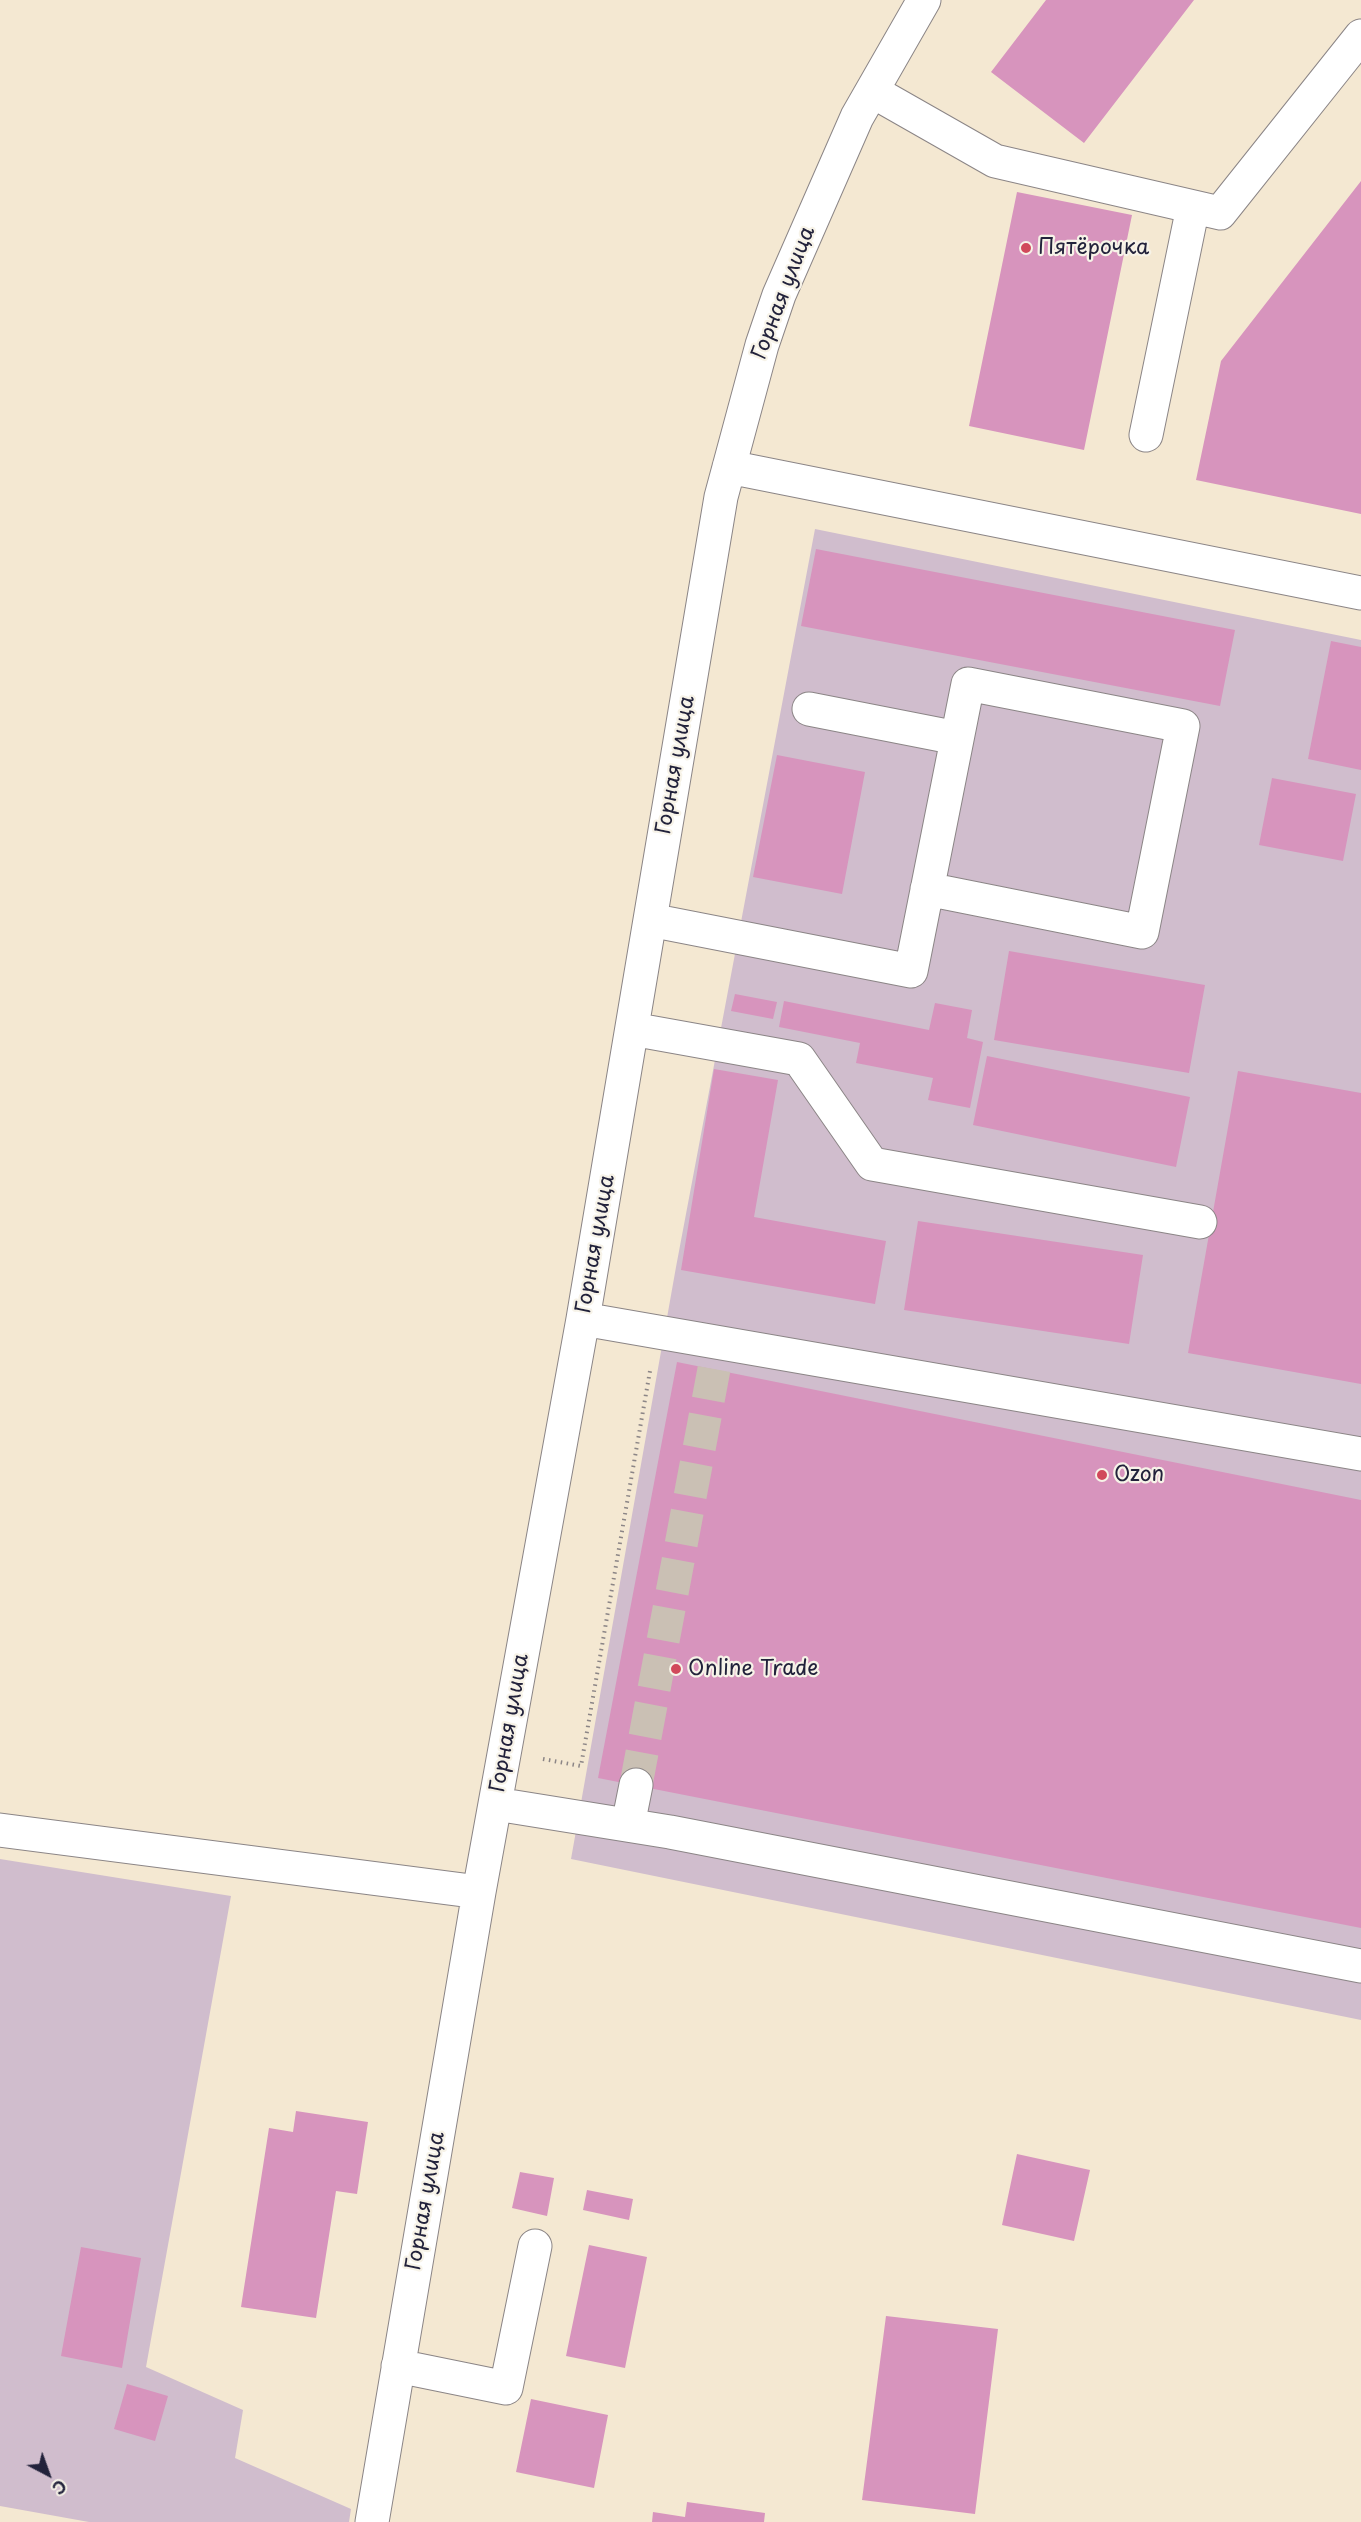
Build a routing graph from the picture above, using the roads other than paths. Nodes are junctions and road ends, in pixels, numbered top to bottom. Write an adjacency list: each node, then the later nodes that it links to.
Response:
1 (924, 0): 3 (street, Горная улица)
2 (1361, 36): 4 (street)
3 (872, 91): 4 (street); 6 (street, Горная улица)
4 (1193, 207): 5 (street)
5 (1146, 435)
6 (729, 467): 7 (street); 11 (street, Горная улица)
7 (1361, 592)
8 (809, 709): 9 (street)
9 (957, 738): 10 (street); 10 (street)
10 (927, 889): 11 (street)
11 (650, 920): 12 (street, Горная улица)
12 (632, 1029): 13 (street); 14 (street, Горная улица)
13 (1200, 1222)
14 (583, 1319): 15 (street); 17 (street, Горная улица)
15 (1361, 1454)
16 (636, 1785): 18 (street)
17 (496, 1803): 18 (street); 20 (street, Горная улица)
18 (628, 1825): 21 (street)
19 (0, 1830): 20 (street)
20 (479, 1892): 23 (street, Горная улица)
21 (1361, 1966)
22 (535, 2246): 23 (street)
23 (398, 2366): 24 (street, Горная улица)
24 (372, 2522)

